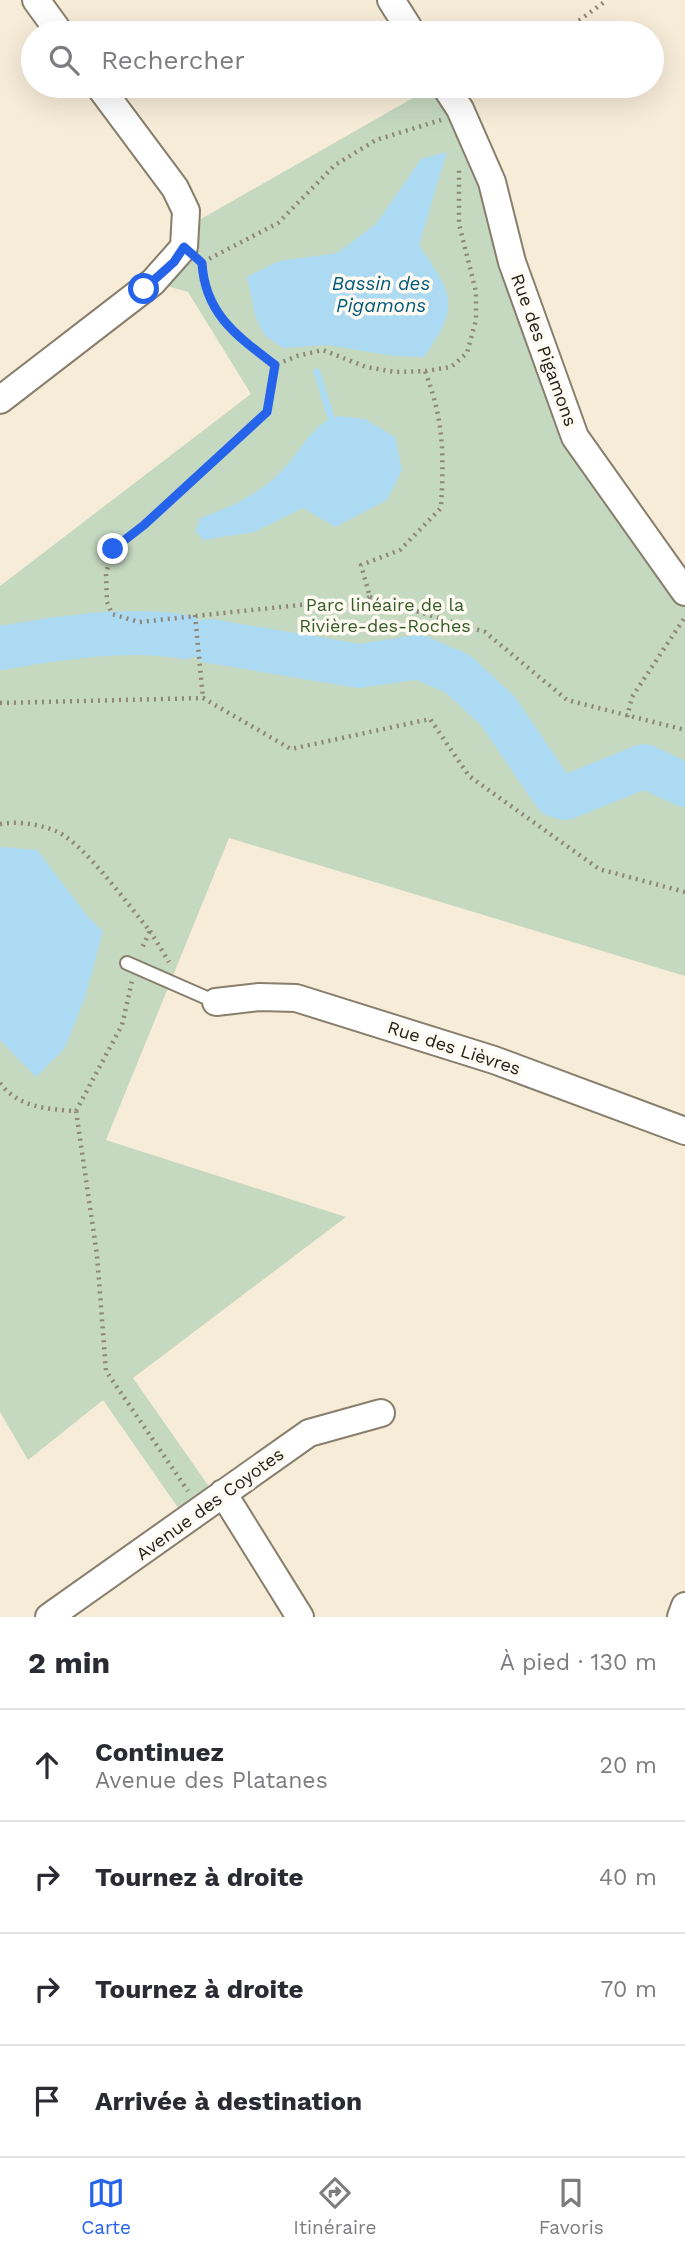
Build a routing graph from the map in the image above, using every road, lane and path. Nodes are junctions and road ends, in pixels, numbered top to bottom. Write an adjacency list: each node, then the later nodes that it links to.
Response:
1 (36, 0): 4 (street)
2 (391, 0): 5 (street)
3 (607, 0): 6 (path)
4 (51, 21)
5 (404, 21)
6 (578, 21)
7 (108, 98): 11 (street)
8 (453, 98): 9 (street, Rue des Pigamons)
9 (460, 109): 10 (street, Rue des Pigamons); 11 (path)
10 (475, 143): 13 (path); 15 (street, Rue des Pigamons)
11 (193, 255): 12 (path); 14 (street)
12 (275, 365): 13 (path); 17 (path)
13 (425, 371): 16 (path)
14 (0, 400)
15 (685, 592)
16 (370, 597): 17 (path); 21 (path)
17 (195, 615): 19 (path)
18 (685, 617): 21 (path)
19 (204, 698): 20 (path); 24 (path)
20 (0, 703)
21 (627, 716): 22 (path)
22 (685, 730)
23 (0, 824): 25 (path)
24 (685, 892)
25 (131, 965): 26 (lane); 28 (path)
26 (216, 1002): 29 (street, Rue des Lièvres)
27 (0, 1083): 28 (path)
28 (76, 1111): 32 (path)
29 (685, 1131)
30 (381, 1413): 31 (street, Avenue des Coyotes)
31 (223, 1493): 32 (street, Avenue des Coyotes); 35 (street)
32 (202, 1510): 34 (street, Avenue des Coyotes)
33 (685, 1606): 36 (street)
34 (49, 1617)
35 (300, 1617)
36 (681, 1617)

